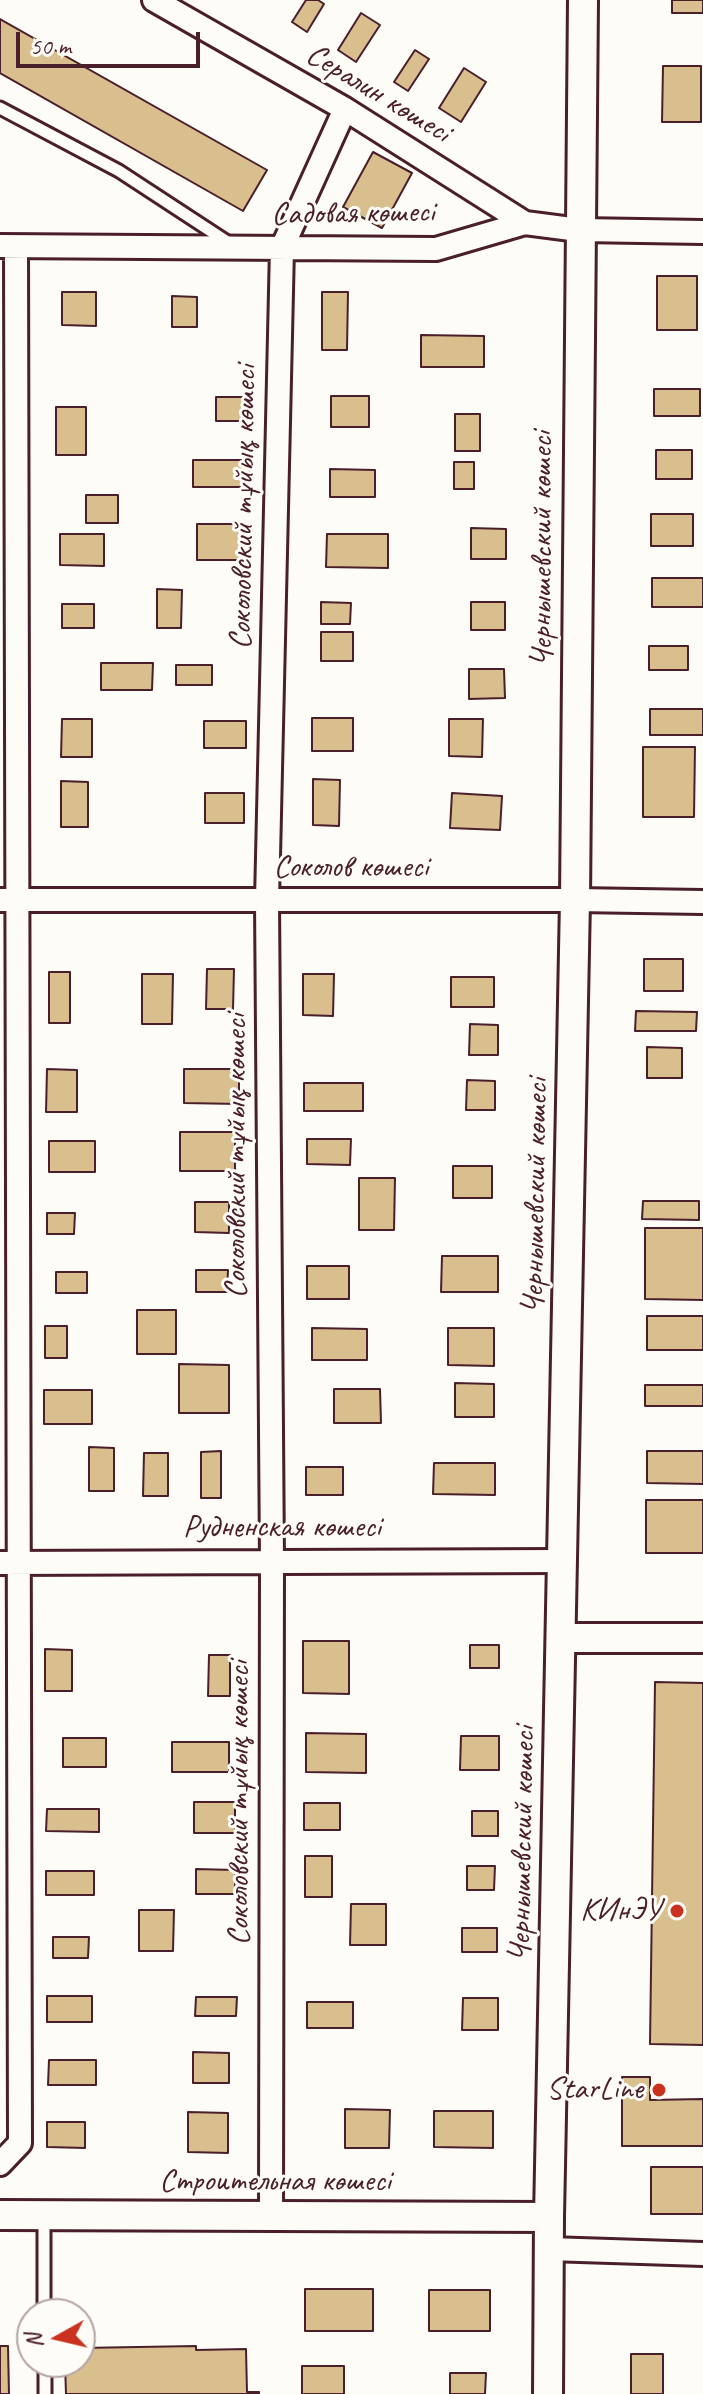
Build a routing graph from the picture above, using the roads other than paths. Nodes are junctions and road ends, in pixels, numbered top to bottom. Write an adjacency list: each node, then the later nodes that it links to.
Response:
1 (154, 0): 4 (street, Сералин көшесі)
2 (583, 0): 6 (street, Чернышевский көшесі)
3 (0, 108): 9 (lane)
4 (345, 109): 5 (street, Сералин көшесі); 10 (street, Соколовский тұйық көшесі)
5 (525, 223): 6 (street, Садовая көшесі); 10 (street, Садовая көшесі)
6 (579, 230): 7 (street, Садовая көшесі); 13 (street, Чернышевский көшесі)
7 (703, 232)
8 (8, 246): 9 (street, Садовая көшесі); 11 (street)
9 (236, 248): 10 (street, Садовая көшесі)
10 (282, 248): 12 (street, Соколовский тұйық көшесі)
11 (9, 900): 12 (street, Соколов көшесі); 17 (street)
12 (267, 900): 13 (street, Соколов көшесі); 16 (street, Соколовский тұйық көшесі)
13 (575, 900): 14 (street, Соколов көшесі); 15 (street, Чернышевский көшесі)
14 (703, 902)
15 (563, 1561): 16 (street, Рудненская көшесі); 18 (street, Чернышевский көшесі)
16 (272, 1562): 17 (street, Рудненская көшесі); 23 (street, Соколовский тұйық көшесі)
17 (10, 1563): 20 (street)
18 (562, 1638): 19 (street); 24 (street, Чернышевский көшесі)
19 (703, 1638)
20 (0, 2164)
21 (0, 2215): 22 (street, Строительная көшесі)
22 (44, 2215): 23 (street, Строительная көшесі); 27 (lane)
23 (271, 2216): 24 (street, Строительная көшесі)
24 (549, 2217): 25 (street, Чернышевский көшесі)
25 (549, 2249): 26 (street); 28 (street, Чернышевский көшесі)
26 (703, 2254)
27 (44, 2298)
28 (548, 2394)

